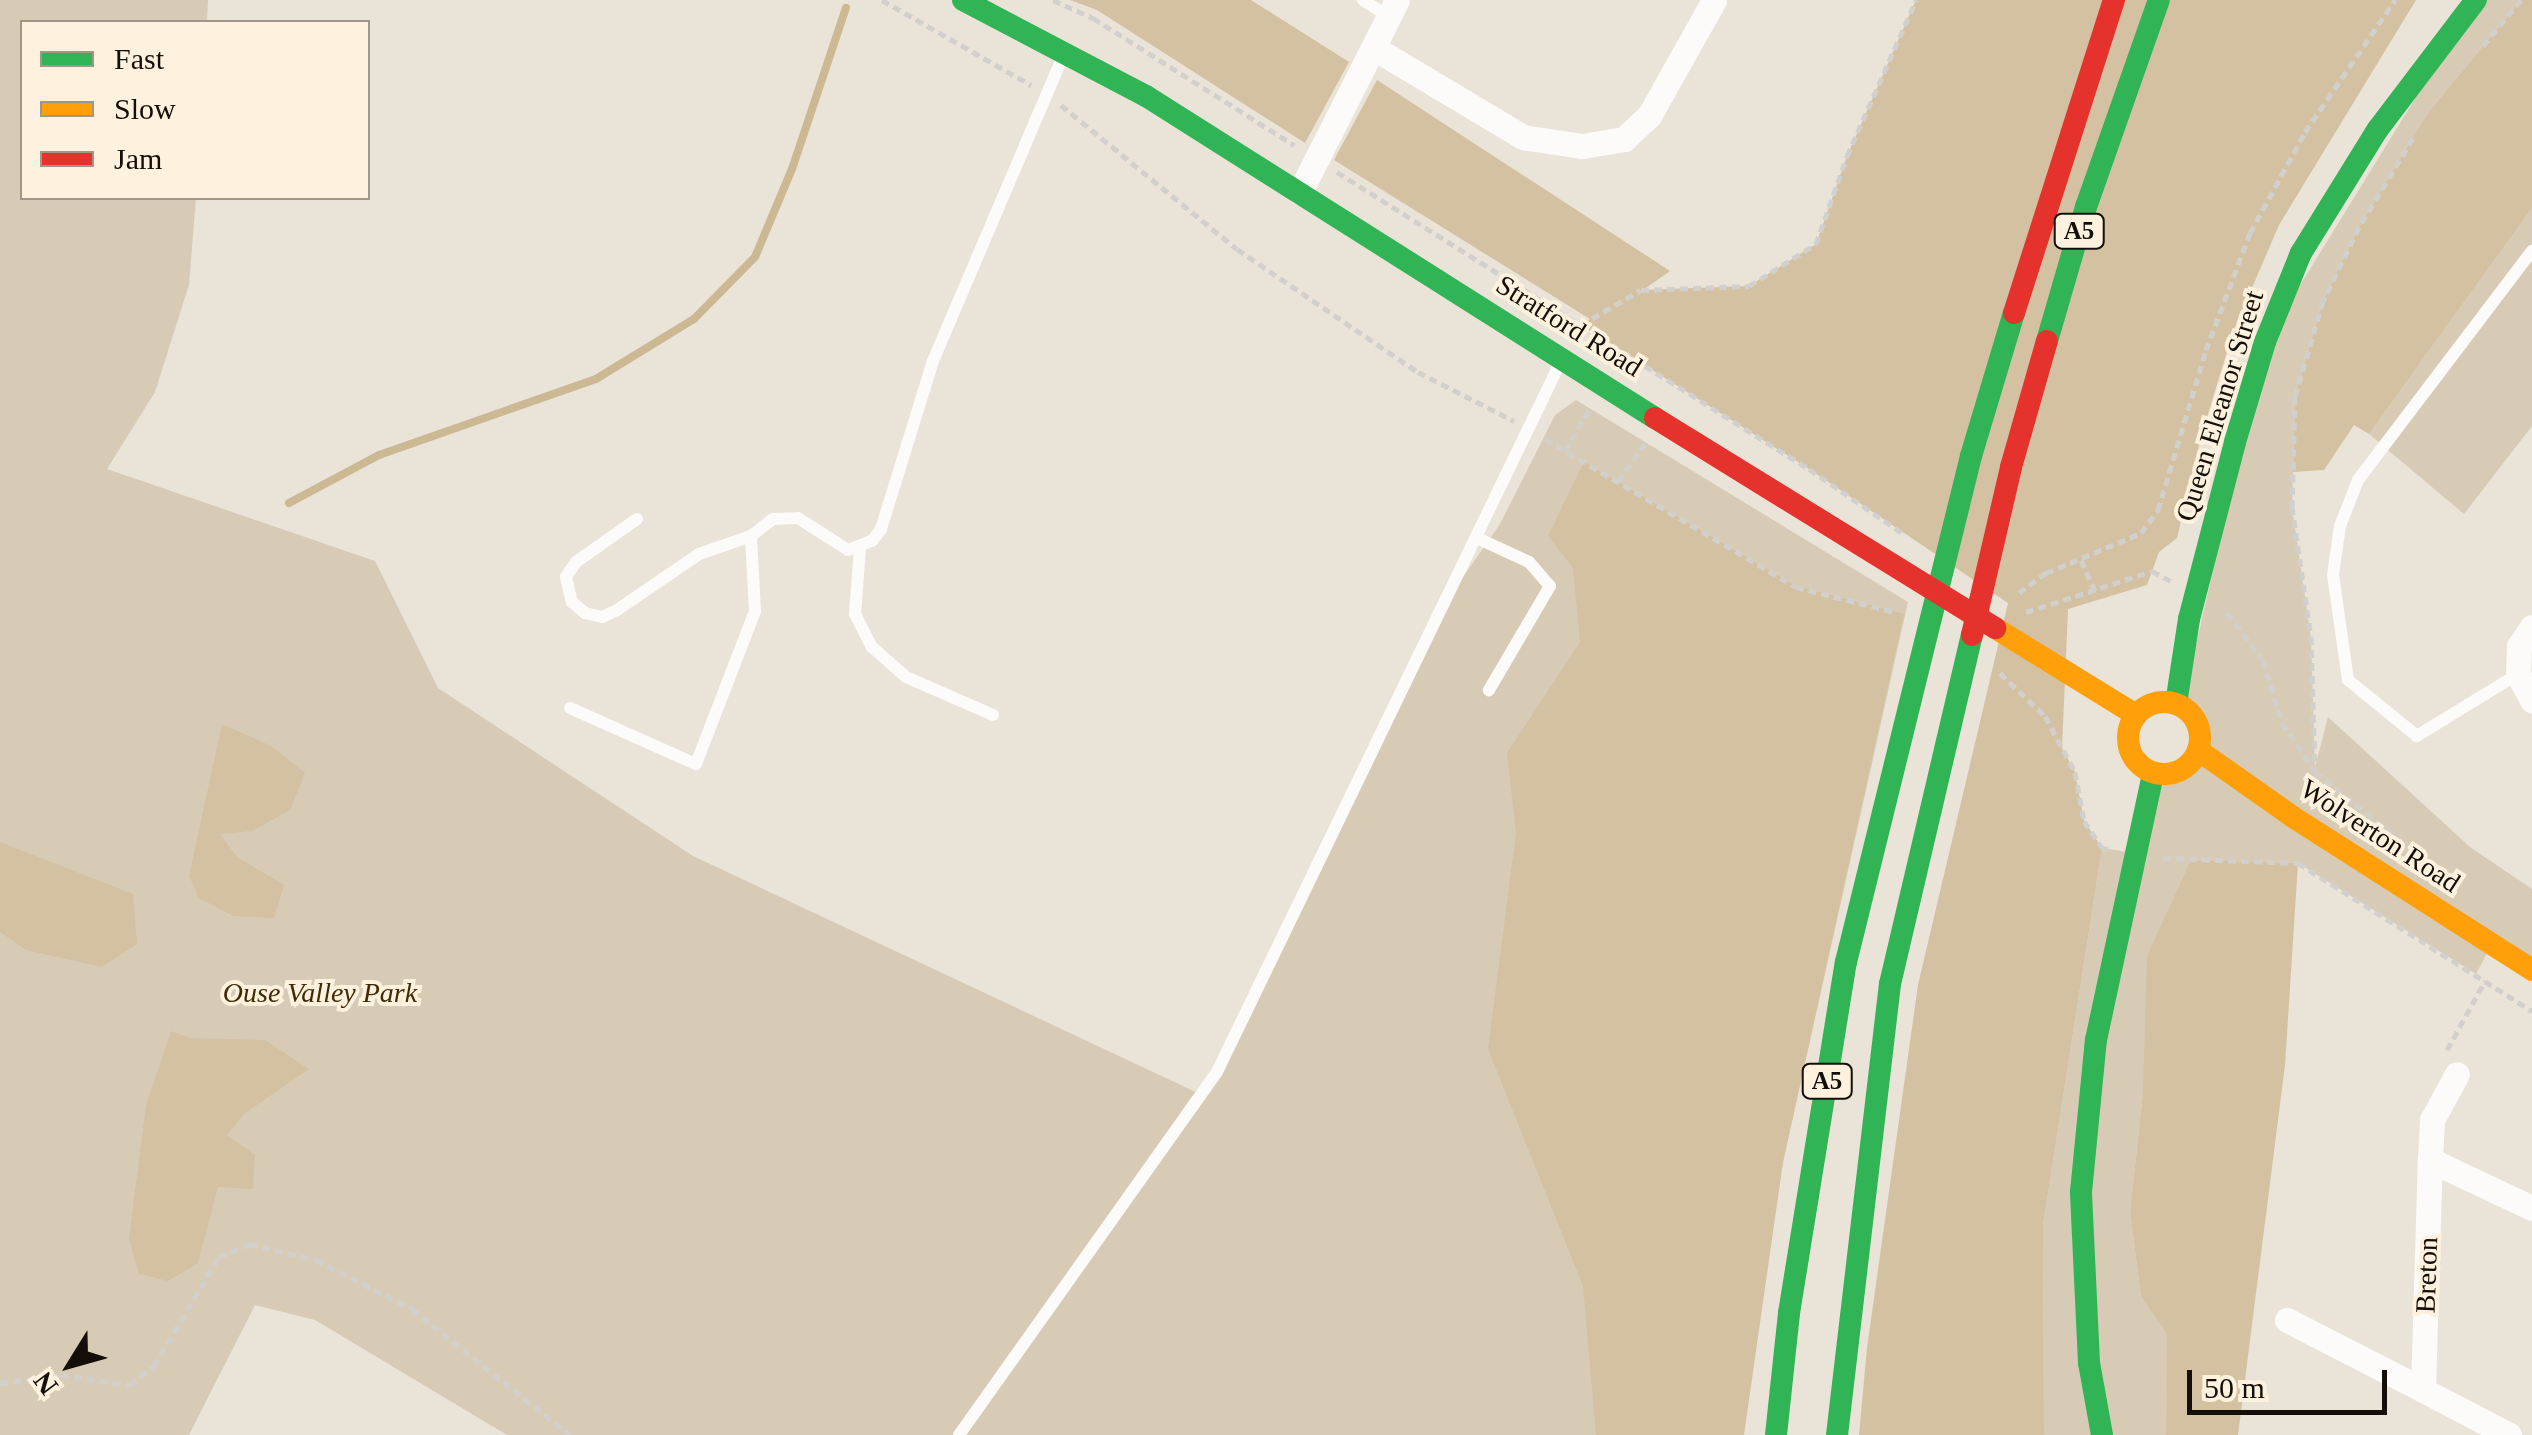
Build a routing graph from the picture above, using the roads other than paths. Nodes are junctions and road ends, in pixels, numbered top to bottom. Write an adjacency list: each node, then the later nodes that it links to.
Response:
1 (963, 0): 9 (main road, Stratford Road)
2 (1363, 0): 7 (lane)
3 (1714, 0): 8 (street)
4 (2114, 0): 34 (main road, A5)
5 (2159, 0): 35 (main road, A5)
6 (2476, 0): 21 (main road, Queen Eleanor Street)
7 (1393, 8): 8 (street)
8 (1374, 48): 10 (street)
9 (1066, 50): 10 (main road, Stratford Road); 16 (lane)
10 (1300, 192): 12 (main road, Stratford Road)
11 (2532, 251): 18 (lane)
12 (1563, 357): 15 (lane); 24 (main road, Stratford Road)
13 (636, 519): 14 (lane)
14 (751, 536): 16 (lane); 22 (lane)
15 (1478, 538): 19 (lane); 33 (lane)
16 (860, 548): 23 (lane)
17 (2532, 628): 18 (street)
18 (2518, 674): 20 (street)
19 (1490, 690)
20 (2532, 700)
21 (2176, 704): 24 (main road); 25 (main road)
22 (570, 708)
23 (993, 714)
24 (2136, 715): 26 (main road)
25 (2198, 750): 26 (main road); 27 (main road, Wolverton Road)
26 (2152, 772): 36 (main road)
27 (2532, 970)
28 (2457, 1074): 29 (street, Breton)
29 (2430, 1160): 30 (street); 32 (street, Breton)
30 (2532, 1208)
31 (2287, 1320): 32 (street)
32 (2423, 1390): 37 (street)
33 (959, 1435)
34 (1776, 1435)
35 (1837, 1435)
36 (2102, 1435)
37 (2509, 1435)

